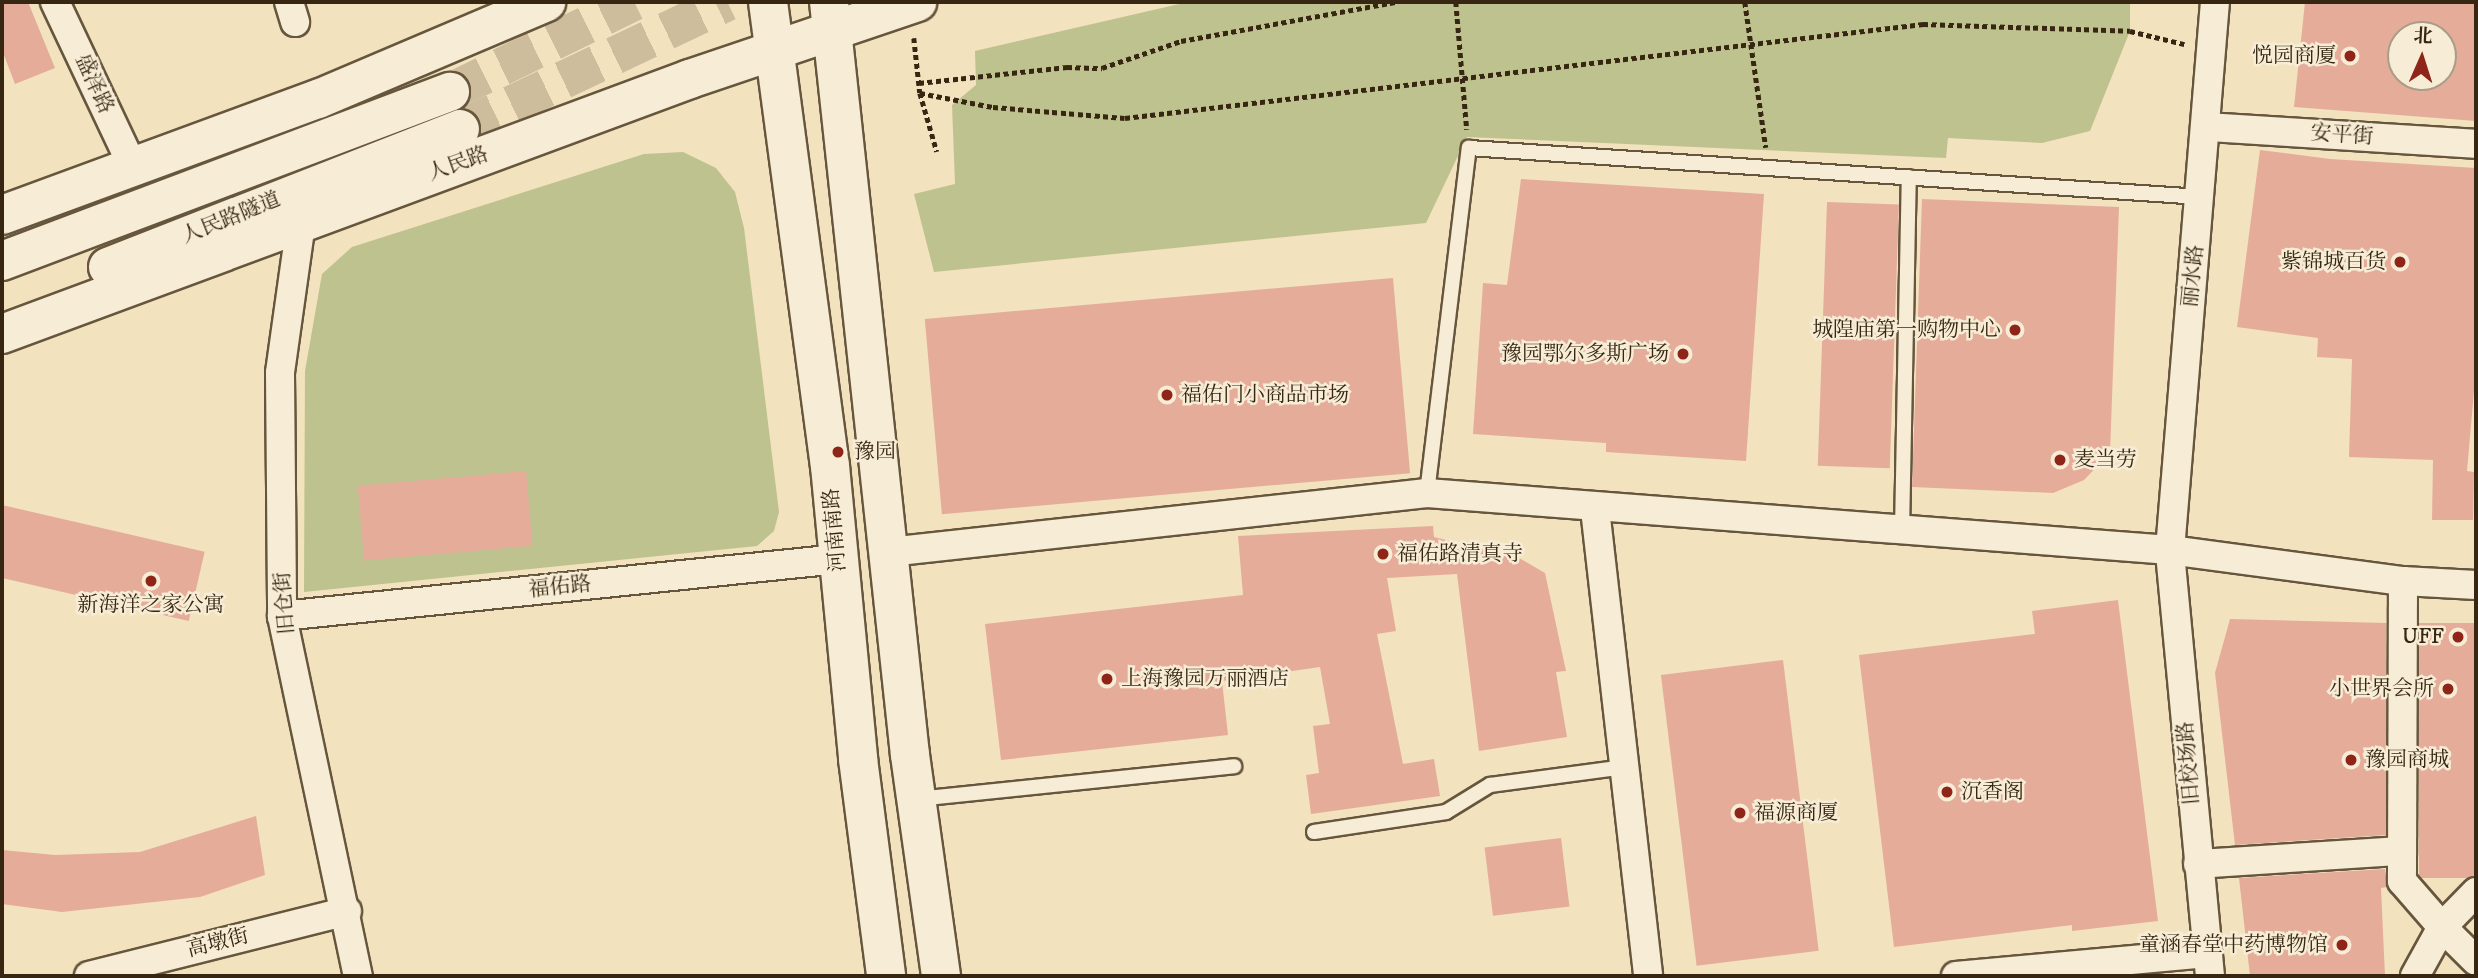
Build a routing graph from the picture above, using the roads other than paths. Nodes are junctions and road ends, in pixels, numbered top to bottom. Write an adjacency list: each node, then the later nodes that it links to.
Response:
1 (55, 2): 12 (street, 盛泽路)
2 (545, 2): 12 (main road)
3 (768, 2): 7 (main road, 河南南路)
4 (917, 2): 6 (main road, 人民路)
5 (2216, 2): 9 (street, 丽水路)
6 (830, 16): 7 (main road, 人民路); 24 (main road)
7 (774, 50): 16 (main road, 人民路); 25 (main road, 河南南路)
8 (450, 92): 17 (main road, 人民路隧道)
9 (2208, 127): 11 (street, 安平街); 14 (street, 丽水路)
10 (460, 129): 18 (main road, 人民路隧道)
11 (2476, 144)
12 (132, 165): 15 (main road)
13 (1909, 177): 14 (lane); 20 (lane); 22 (lane)
14 (2202, 197): 23 (street, 丽水路)
15 (2, 215)
16 (301, 223): 19 (main road, 人民路); 28 (street, 旧仓街)
17 (2, 261)
18 (2, 308)
19 (2, 334)
20 (1427, 493): 21 (street); 24 (street)
21 (1595, 509): 22 (street); 30 (street)
22 (1902, 531): 23 (street)
23 (2170, 550): 26 (street); 34 (street, 旧校场路)
24 (889, 552): 31 (main road)
25 (838, 559): 28 (street, 福佑路); 43 (main road, 河南南路)
26 (2403, 582): 27 (street); 33 (street)
27 (2476, 585)
28 (282, 616): 36 (street, 旧仓街)
29 (1234, 766): 31 (lane)
30 (1625, 767): 32 (lane); 45 (street)
31 (916, 799): 44 (main road)
32 (1314, 832)
33 (2399, 850): 34 (street); 37 (street)
34 (2198, 864): 39 (street, 旧校场路)
35 (2476, 892): 37 (street)
36 (347, 911): 41 (street, 高墩街); 42 (street, 旧仓街)
37 (2442, 928): 38 (street); 47 (street)
38 (2476, 961)
39 (2209, 965): 40 (street)
40 (2061, 971): 46 (street)
41 (89, 976)
42 (358, 976)
43 (886, 976)
44 (941, 976)
45 (1648, 976)
46 (1956, 976)
47 (2415, 976)

